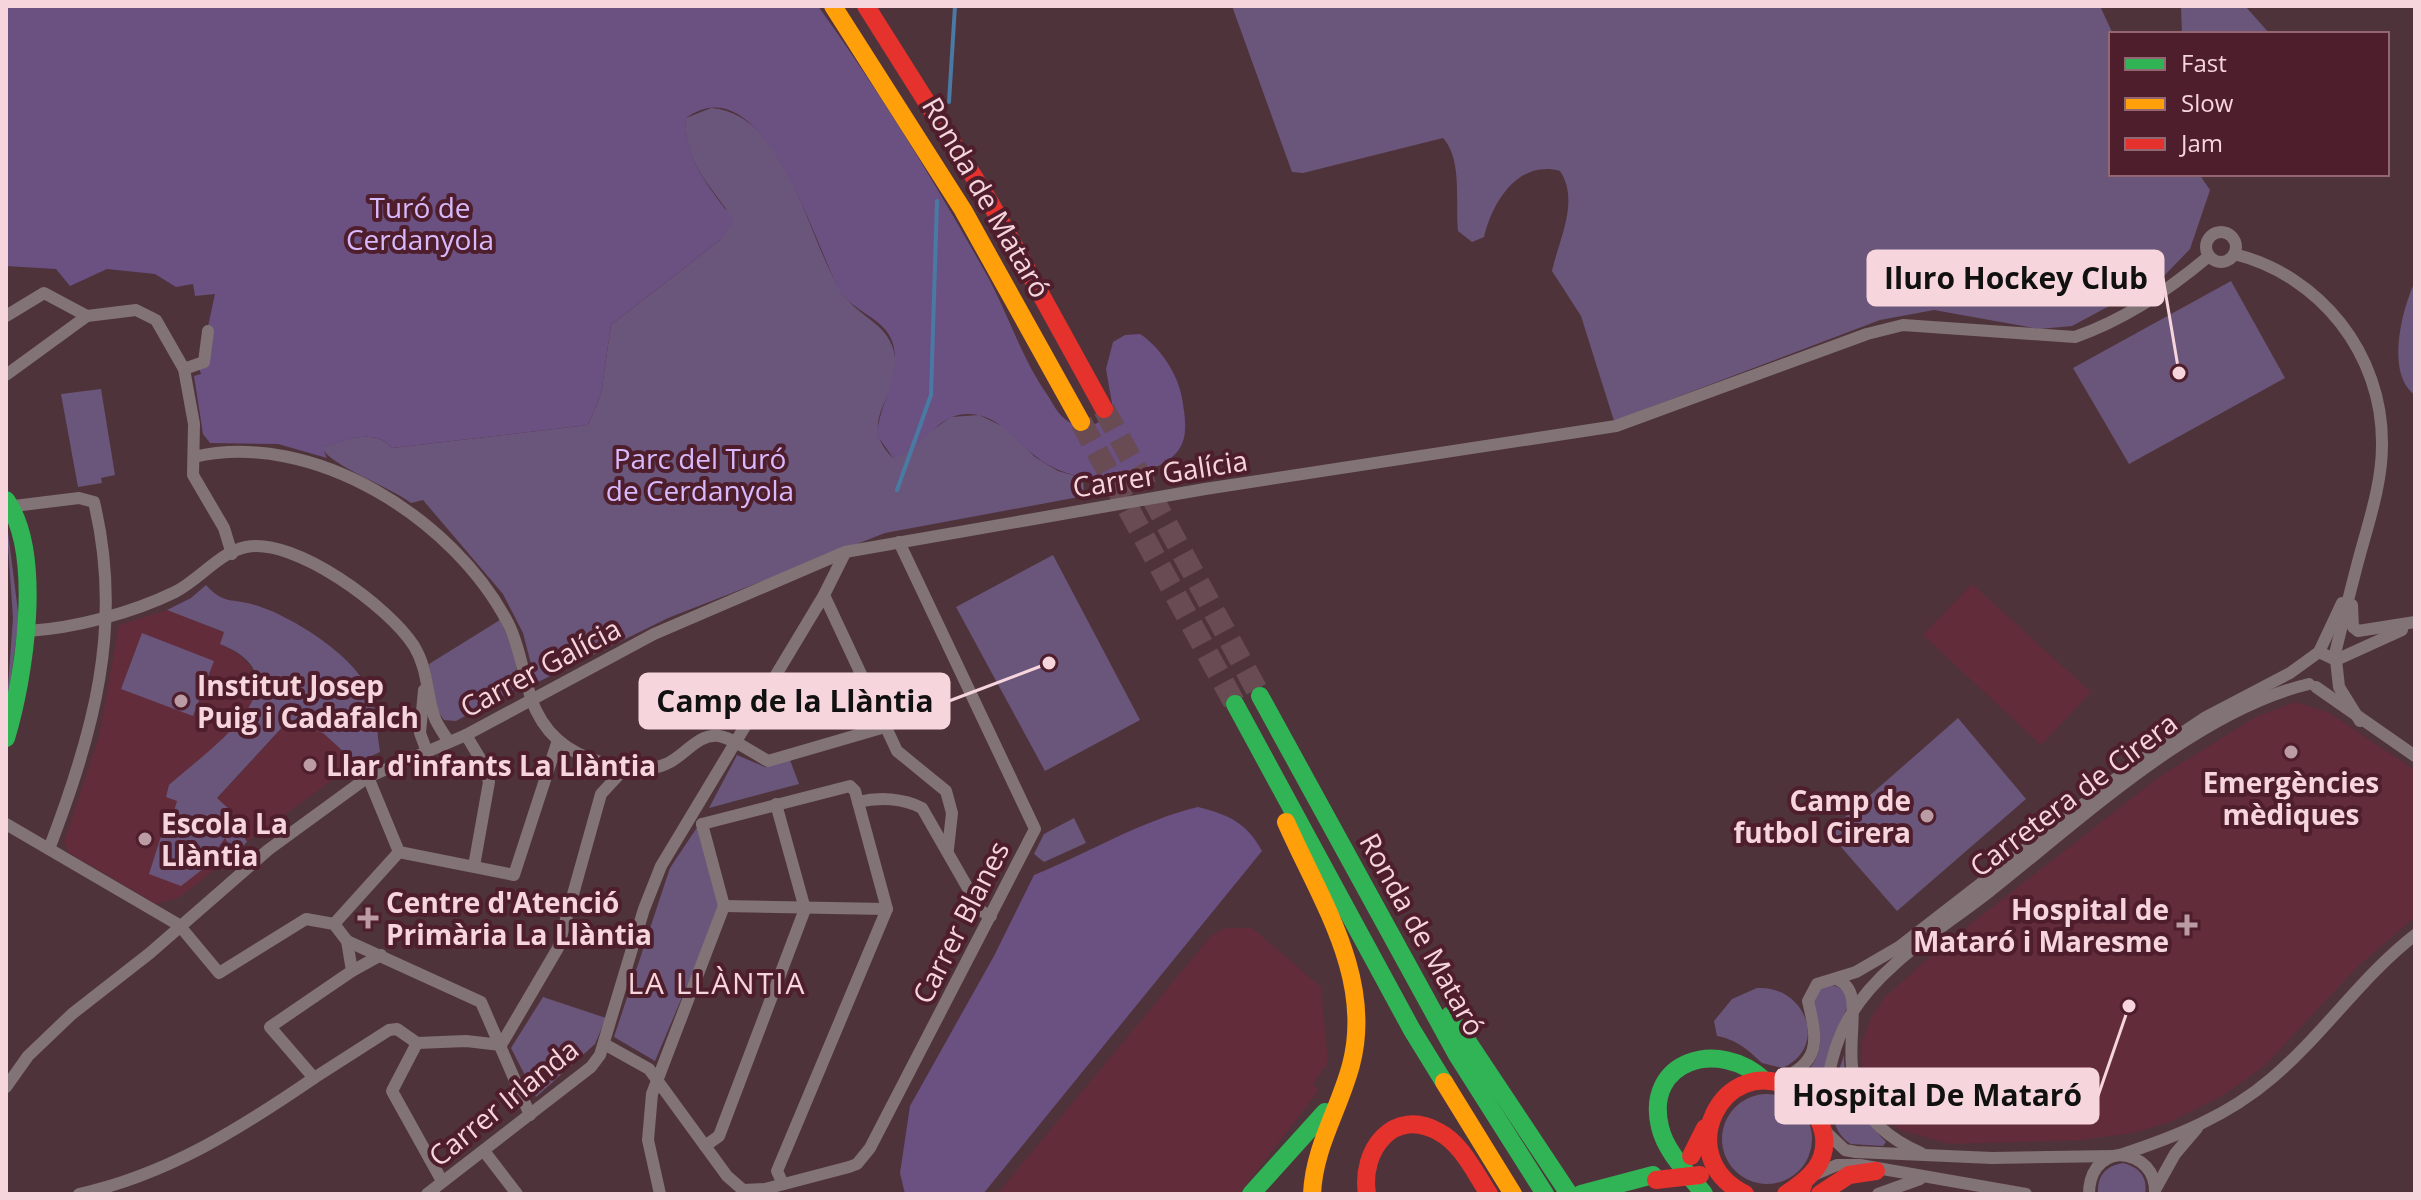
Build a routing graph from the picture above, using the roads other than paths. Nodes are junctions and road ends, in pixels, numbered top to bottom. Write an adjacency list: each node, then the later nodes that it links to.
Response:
1 (833, 6): 11 (main road, Ronda de Mataró)
2 (866, 6): 10 (main road, Ronda de Mataró)
3 (2234, 254): 4 (street); 4 (street); 17 (street)
4 (2209, 256): 14 (street, Carrer Galícia)
5 (6, 316): 6 (street)
6 (87, 316): 8 (street); 9 (street)
7 (208, 331): 8 (street)
8 (184, 369): 12 (street)
9 (6, 375)
10 (1104, 409)
11 (1081, 422)
12 (194, 457): 16 (street); 28 (street)
13 (9, 509): 19 (street); 21 (main road)
14 (899, 542): 15 (street, Carrer Galícia); 54 (street, Carrer Blanes)
15 (845, 552): 18 (street); 28 (street, Carrer Galícia)
16 (232, 554): 19 (street); 35 (street); 37 (street)
17 (2352, 582): 20 (street); 22 (street); 23 (street)
18 (824, 595): 31 (street); 36 (street)
19 (106, 616): 21 (street); 47 (street)
20 (2415, 623): 23 (street)
21 (28, 631): 33 (main road)
22 (2319, 652): 23 (street); 24 (street)
23 (2335, 659): 25 (street)
24 (2304, 664): 26 (street); 61 (street, Carretera de Cirera)
25 (2337, 676): 26 (street); 30 (street)
26 (2313, 686): 30 (street); 62 (street, Carretera de Cirera)
27 (1260, 696): 42 (main road, Ronda de Mataró)
28 (531, 700): 32 (street, Carrer Galícia); 34 (street)
29 (1235, 704): 38 (main road)
30 (2360, 721): 39 (street)
31 (885, 727): 36 (street); 48 (street)
32 (466, 735): 35 (street, Carrer Galícia); 50 (street)
33 (6, 738)
34 (558, 740): 40 (street); 50 (street)
35 (449, 742): 37 (street, Carrer Galícia)
36 (735, 743): 40 (street); 45 (street)
37 (427, 752): 41 (street, Carrer Galícia)
38 (1262, 753): 70 (main road); 95 (main road, Ronda de Mataró)
39 (2415, 756)
40 (627, 766): 64 (street)
41 (368, 777): 49 (street); 56 (street, Carrer Galícia)
42 (1308, 782): 96 (main road, Ronda de Mataró); 97 (main road)
43 (857, 797): 44 (street); 48 (street); 53 (street)
44 (776, 804): 45 (street); 52 (street)
45 (697, 821): 51 (street); 65 (street)
46 (6, 824): 47 (street)
47 (49, 849): 56 (street)
48 (948, 849): 54 (street)
49 (399, 852): 50 (street); 55 (street)
50 (474, 866)
51 (724, 906): 52 (street); 66 (street)
52 (805, 909): 53 (street); 75 (street)
53 (887, 909): 83 (street)
54 (991, 916): 83 (street, Carrer Blanes)
55 (334, 924): 56 (street); 58 (street)
56 (179, 925): 69 (street, Carrer Galícia)
57 (2415, 935): 74 (street)
58 (347, 941): 59 (street); 60 (street)
59 (381, 955): 60 (street); 64 (street)
60 (352, 971): 67 (street)
61 (1838, 980): 62 (street); 68 (street, Carretera de Cirera)
62 (1854, 1011): 73 (street, Carretera de Cirera); 77 (street)
63 (417, 1043): 64 (street); 67 (street); 82 (street)
64 (501, 1045): 72 (street)
65 (606, 1045): 66 (street); 72 (street, Carrer Irlanda)
66 (656, 1077): 75 (street); 90 (street)
67 (314, 1078): 87 (street)
68 (1770, 1081): 71 (main road); 73 (main road); 100 (main road)
69 (6, 1087)
70 (1343, 1089): 91 (main road); 92 (main road)
71 (1720, 1102): 81 (main road); 102 (main road)
72 (530, 1115): 76 (street, Carrer Irlanda)
73 (1822, 1125): 77 (street); 85 (main road)
74 (2199, 1126): 78 (street); 86 (street)
75 (705, 1146): 83 (street)
76 (484, 1151): 82 (street, Carrer Irlanda); 89 (street)
77 (1930, 1156): 78 (street)
78 (2117, 1156): 86 (street); 106 (street)
79 (1876, 1171): 80 (street); 85 (street); 103 (main road)
80 (1929, 1177): 104 (street); 105 (street)
81 (1654, 1178): 98 (main road); 99 (main road); 101 (main road, bridge)
82 (442, 1181): 88 (street, Carrer Irlanda)
83 (783, 1184)
84 (1484, 1187): 93 (main road); 94 (main road)
85 (1796, 1189)
86 (2156, 1192)
87 (79, 1194)
88 (427, 1194)
89 (517, 1194)
90 (660, 1194)
91 (1251, 1194)
92 (1312, 1194)
93 (1367, 1194)
94 (1382, 1194)
95 (1513, 1194)
96 (1545, 1194)
97 (1572, 1194)
98 (1583, 1194)
99 (1605, 1194)
100 (1704, 1194)
101 (1735, 1194)
102 (1745, 1194)
103 (1820, 1194)
104 (1878, 1194)
105 (2026, 1194)
106 (2089, 1194)

